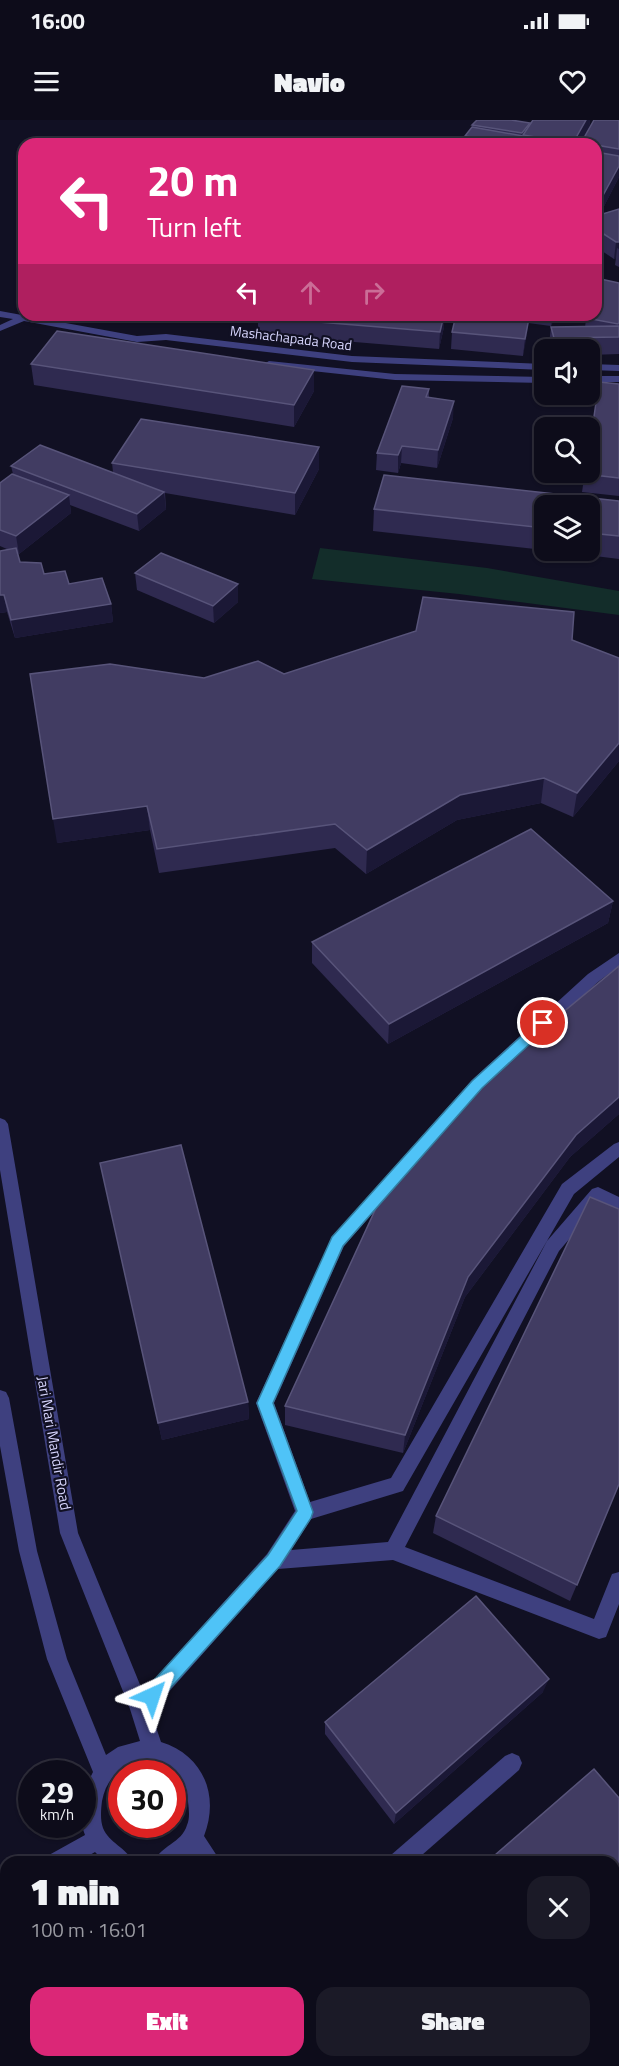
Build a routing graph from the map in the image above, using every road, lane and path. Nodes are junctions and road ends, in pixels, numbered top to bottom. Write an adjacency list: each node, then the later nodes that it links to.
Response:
1 (0, 314): 2 (street, Mashachapada Road)
2 (18, 316)
3 (18, 321): 5 (street)
4 (47, 321): 6 (street, Mashachapada Road)
5 (0, 328)
6 (137, 339): 7 (street); 8 (street, Mashachapada Road)
7 (158, 347)
8 (352, 359): 10 (street, Mashachapada Road); 14 (street)
9 (255, 362): 14 (street)
10 (484, 366): 11 (street, Mashachapada Road); 17 (street)
11 (534, 367)
12 (600, 367): 13 (street)
13 (619, 368)
14 (351, 372): 17 (street)
15 (600, 379): 16 (street)
16 (619, 379)
17 (485, 380): 18 (street)
18 (534, 380)
19 (619, 957): 26 (street)
20 (0, 1124): 22 (street, Jari Mari Mandir Road)
21 (619, 1148): 26 (street)
22 (3, 1162): 24 (street, Jari Mari Mandir Road)
23 (619, 1205): 27 (street)
24 (7, 1209): 30 (street, Jari Mari Mandir Road)
25 (0, 1398): 33 (street)
26 (305, 1512): 28 (street)
27 (393, 1551): 28 (street); 29 (street)
28 (274, 1560): 30 (street)
29 (619, 1581)
30 (140, 1709): 31 (street, Jari Mari Mandir Road)
31 (153, 1749): 33 (street); 35 (street)
32 (512, 1763): 40 (street)
33 (103, 1773): 34 (street)
34 (98, 1839): 36 (street); 37 (street)
35 (193, 1839): 38 (street); 39 (street)
36 (67, 1856)
37 (113, 1856)
38 (175, 1856)
39 (206, 1856)
40 (405, 1856)

